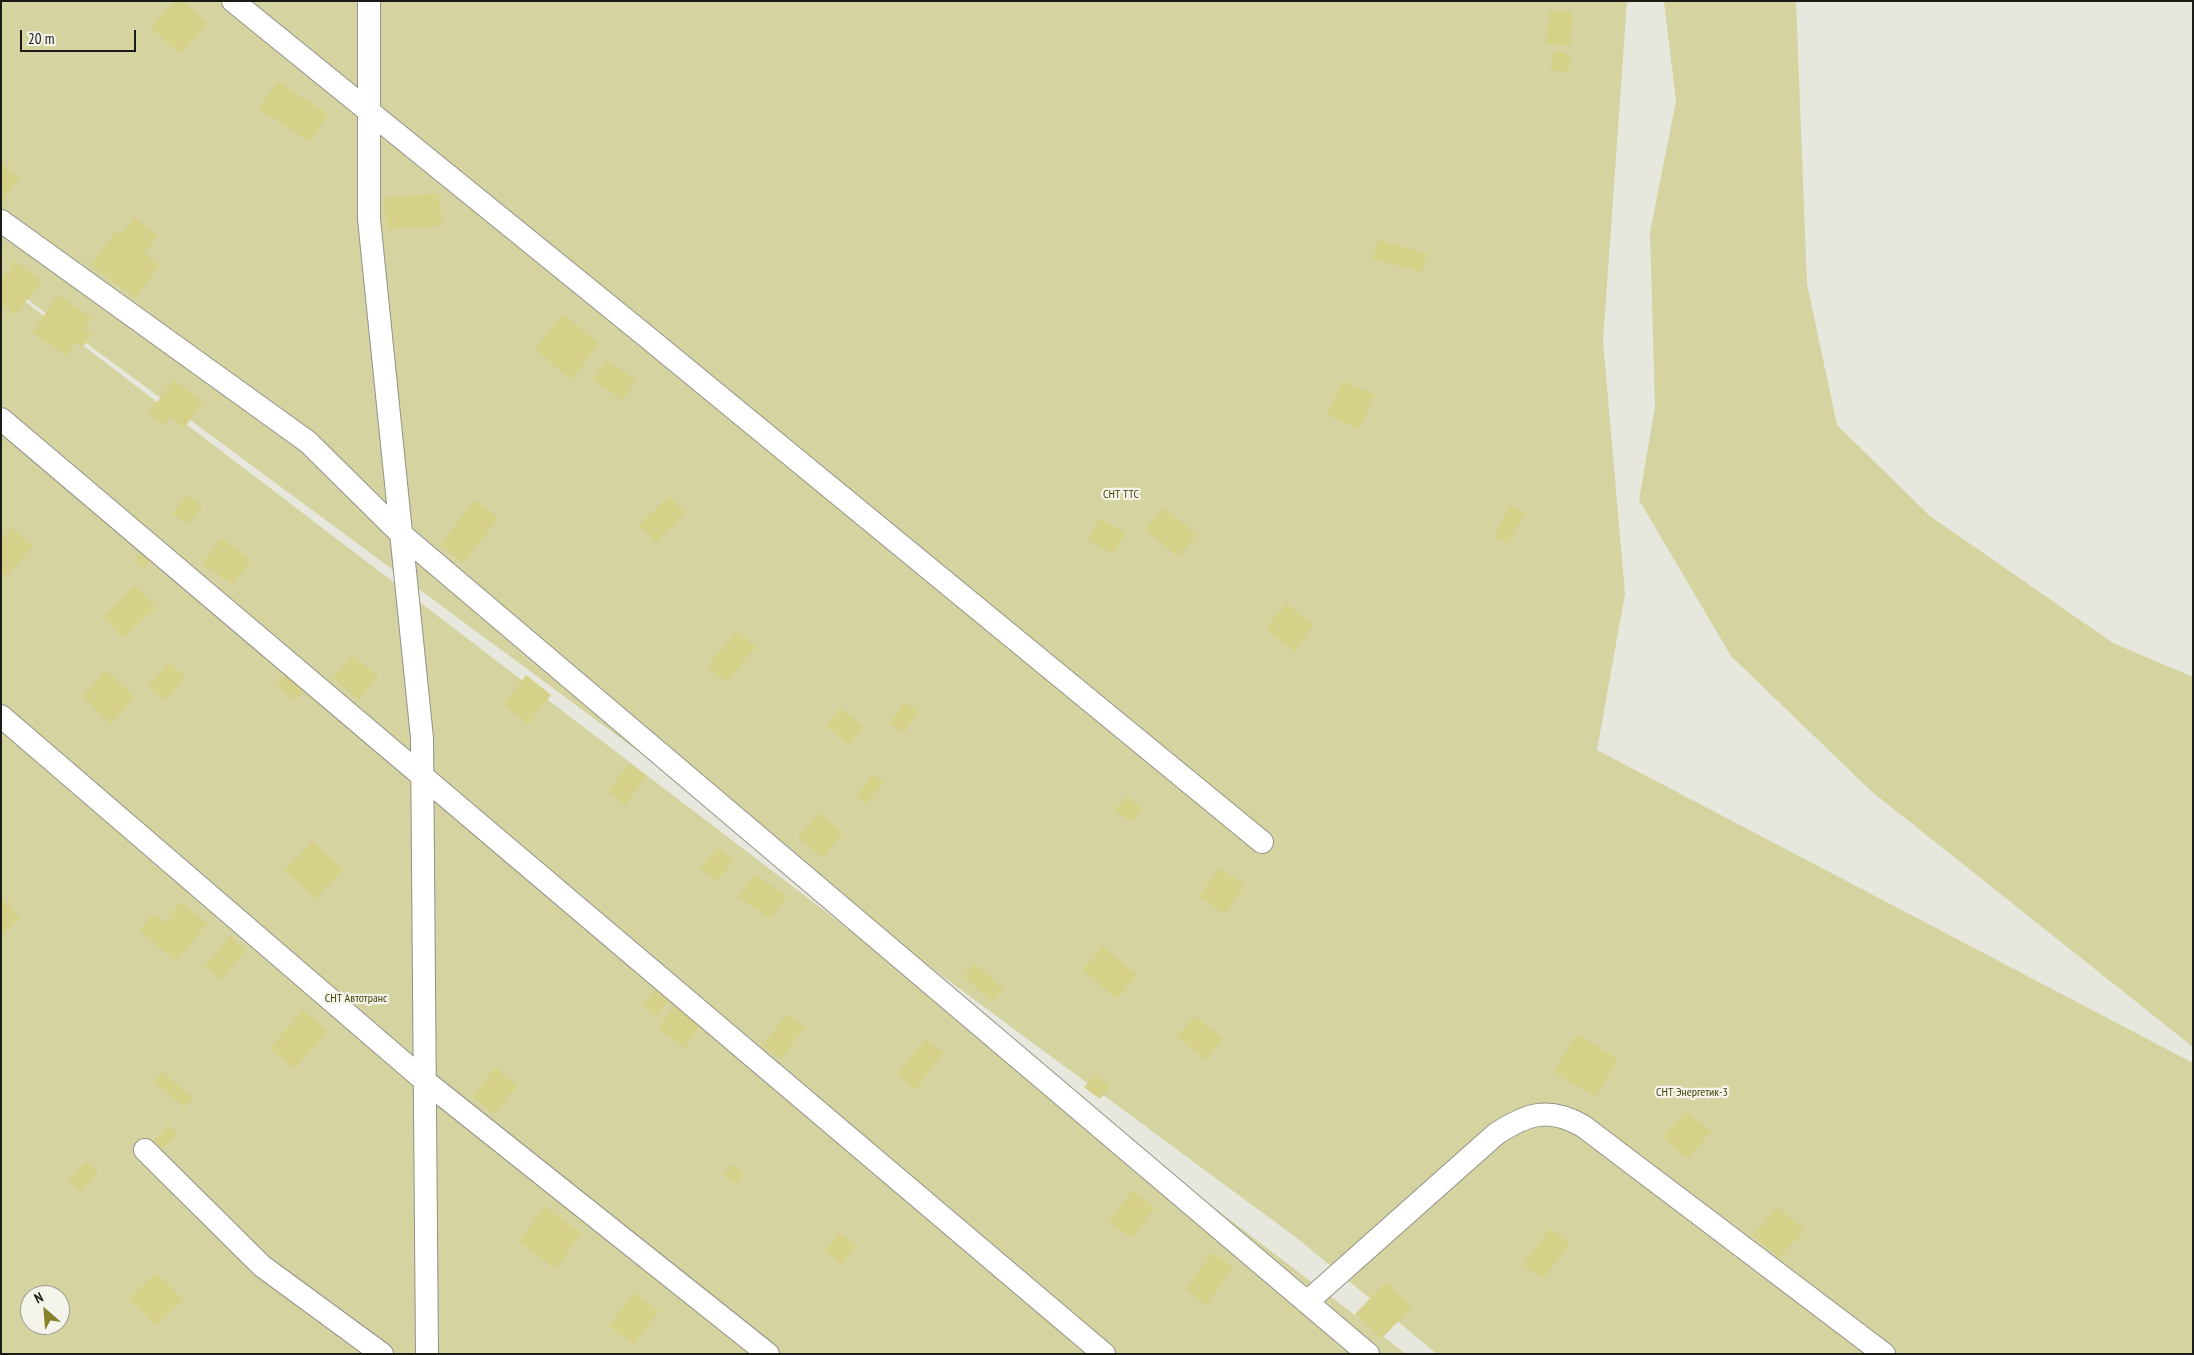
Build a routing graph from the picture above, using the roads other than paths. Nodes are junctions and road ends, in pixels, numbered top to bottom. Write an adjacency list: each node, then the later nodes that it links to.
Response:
1 (232, 1): 3 (lane)
2 (369, 1): 3 (lane)
3 (369, 112): 6 (lane); 9 (lane)
4 (1, 221): 6 (lane)
5 (1, 419): 8 (lane)
6 (402, 535): 8 (lane); 12 (lane)
7 (1, 716): 10 (lane)
8 (423, 776): 10 (lane); 16 (lane)
9 (1262, 842)
10 (425, 1081): 14 (lane); 15 (lane)
11 (144, 1150): 13 (lane)
12 (1307, 1302): 17 (lane); 18 (lane)
13 (382, 1354)
14 (426, 1354)
15 (768, 1354)
16 (1104, 1354)
17 (1368, 1354)
18 (1884, 1354)

